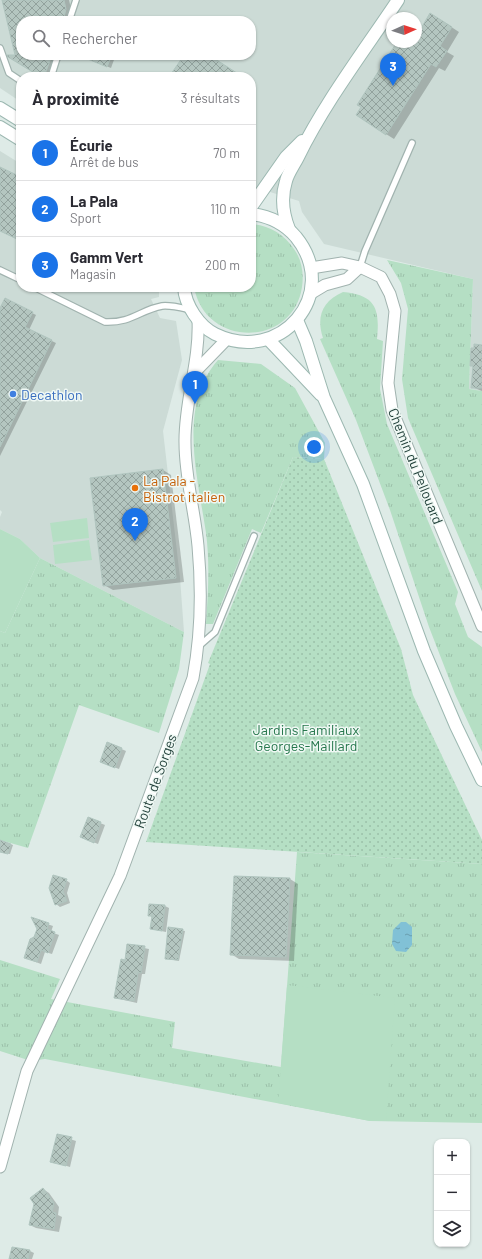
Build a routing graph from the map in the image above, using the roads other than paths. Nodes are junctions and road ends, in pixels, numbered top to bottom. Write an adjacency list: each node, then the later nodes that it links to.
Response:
1 (76, 0): 3 (lane)
2 (398, 0): 11 (main road)
3 (71, 16)
4 (0, 48): 7 (lane)
5 (56, 60): 6 (lane)
6 (53, 72)
7 (16, 78)
8 (0, 108): 9 (main road)
9 (16, 118)
10 (0, 127): 12 (main road)
11 (308, 135): 14 (main road); 16 (main road)
12 (16, 137)
13 (412, 143): 17 (lane)
14 (256, 200)
15 (256, 214): 16 (main road)
16 (289, 229): 18 (main road)
17 (360, 267): 18 (street, Chemin du Pellouard); 23 (street); 32 (street, Chemin du Pellouard)
18 (311, 268): 23 (main road)
19 (0, 270): 20 (lane)
20 (16, 278)
21 (44, 292): 24 (lane)
22 (186, 292): 24 (main road)
23 (310, 294): 26 (main road)
24 (191, 310): 25 (main road)
25 (198, 320): 27 (main road); 29 (street, Route de Sorges)
26 (297, 320): 28 (main road); 30 (main road)
27 (226, 339): 28 (main road); 29 (street)
28 (268, 340): 30 (main road)
29 (193, 374): 33 (street, Route de Sorges)
30 (324, 398): 34 (main road)
31 (254, 536): 33 (lane)
32 (482, 626)
33 (199, 646): 35 (street, Route de Sorges)
34 (482, 780)
35 (0, 1167)

